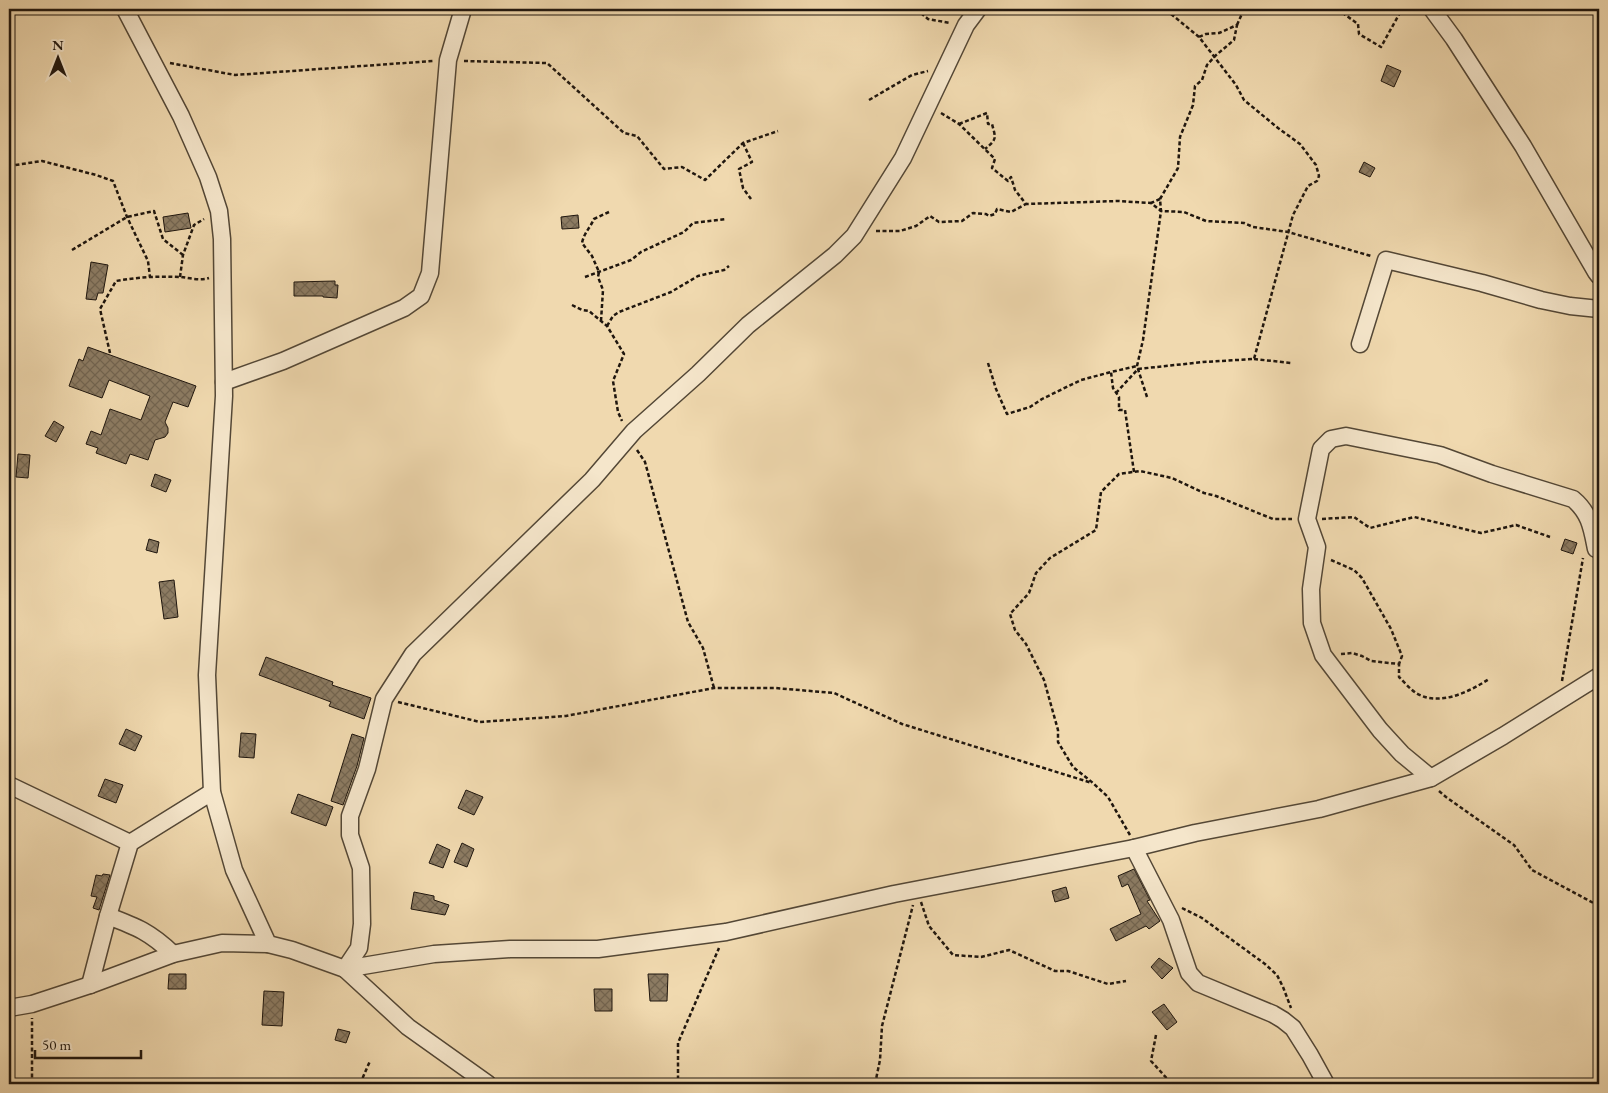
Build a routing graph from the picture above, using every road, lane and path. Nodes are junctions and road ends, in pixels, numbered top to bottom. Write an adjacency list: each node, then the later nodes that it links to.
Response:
1 (125, 9): 14 (street)
2 (463, 9): 15 (street)
3 (916, 9): 10 (path)
4 (978, 9): 10 (street)
5 (1165, 9): 12 (path)
6 (1244, 9): 11 (path)
7 (1337, 9): 8 (path)
8 (1402, 9)
9 (1432, 9): 41 (street)
10 (966, 25): 16 (street)
11 (1237, 25): 12 (path); 13 (path)
12 (1199, 36): 13 (path)
13 (1215, 56): 25 (path); 33 (path)
14 (152, 60): 15 (path); 28 (street)
15 (448, 60): 21 (path); 56 (street)
16 (944, 70): 17 (street); 18 (path)
17 (933, 94): 19 (path); 34 (street)
18 (868, 100)
19 (959, 124): 22 (path); 22 (path)
20 (778, 131): 21 (path)
21 (743, 143): 24 (path)
22 (985, 149): 27 (path)
23 (9, 166): 31 (path)
24 (751, 199)
25 (1160, 199): 26 (path); 29 (path)
26 (1151, 203): 27 (path); 29 (path)
27 (1026, 204): 34 (path)
28 (219, 210): 36 (path); 40 (street)
29 (1161, 211): 33 (path); 54 (path)
30 (609, 212): 39 (path)
31 (126, 217): 35 (path); 36 (path); 42 (path)
32 (726, 218): 39 (path)
33 (1288, 232): 37 (path); 51 (path)
34 (854, 236): 59 (street)
35 (72, 250)
36 (183, 255): 43 (path)
37 (1386, 260): 46 (street); 49 (street)
38 (728, 266): 48 (path)
39 (599, 272): 44 (path); 47 (path)
40 (222, 274): 43 (path); 56 (street)
41 (1599, 276)
42 (150, 277): 43 (path); 50 (path)
43 (180, 277)
44 (585, 277)
45 (572, 305): 47 (path)
46 (1599, 309)
47 (601, 320): 48 (path)
48 (607, 326): 59 (path)
49 (1360, 344)
50 (110, 353)
51 (1254, 360): 53 (path); 54 (path)
52 (988, 363): 55 (path)
53 (1291, 363)
54 (1138, 367): 55 (path); 57 (path); 58 (path)
55 (1111, 372): 57 (path)
56 (224, 382): 77 (street)
57 (1116, 393): 61 (path)
58 (1147, 396)
59 (634, 432): 60 (street)
60 (621, 447): 71 (path); 72 (street)
61 (1134, 472): 62 (path); 75 (path)
62 (1307, 519): 63 (path); 64 (street); 65 (street)
63 (1550, 537)
64 (1317, 547): 67 (street); 68 (path)
65 (1599, 549)
66 (1584, 557): 73 (path)
67 (1323, 655): 68 (path); 74 (street)
68 (1399, 664): 70 (path)
69 (1599, 676): 73 (street)
70 (1489, 679)
71 (714, 688): 72 (path); 75 (path)
72 (384, 699): 87 (street)
73 (1559, 700): 74 (street)
74 (1429, 778): 79 (street); 82 (path)
75 (1093, 783): 79 (path)
76 (9, 785): 78 (street)
77 (212, 792): 78 (street); 85 (street)
78 (130, 843): 83 (street)
79 (1134, 848): 80 (street); 81 (street)
80 (917, 889): 84 (street); 88 (path); 99 (path)
81 (1160, 896): 92 (path); 101 (street)
82 (1599, 906)
83 (108, 916): 86 (street); 89 (street)
84 (726, 932): 87 (street); 98 (path)
85 (268, 944): 86 (street); 87 (street)
86 (173, 954): 89 (street)
87 (344, 969): 97 (street)
88 (1126, 981)
89 (90, 985): 90 (street)
90 (32, 1004): 91 (street); 95 (path)
91 (9, 1008)
92 (1293, 1014)
93 (1156, 1035): 100 (path)
94 (370, 1061): 96 (path)
95 (32, 1084)
96 (360, 1084)
97 (488, 1084)
98 (673, 1084)
99 (875, 1084)
100 (1172, 1084)
101 (1326, 1084)

